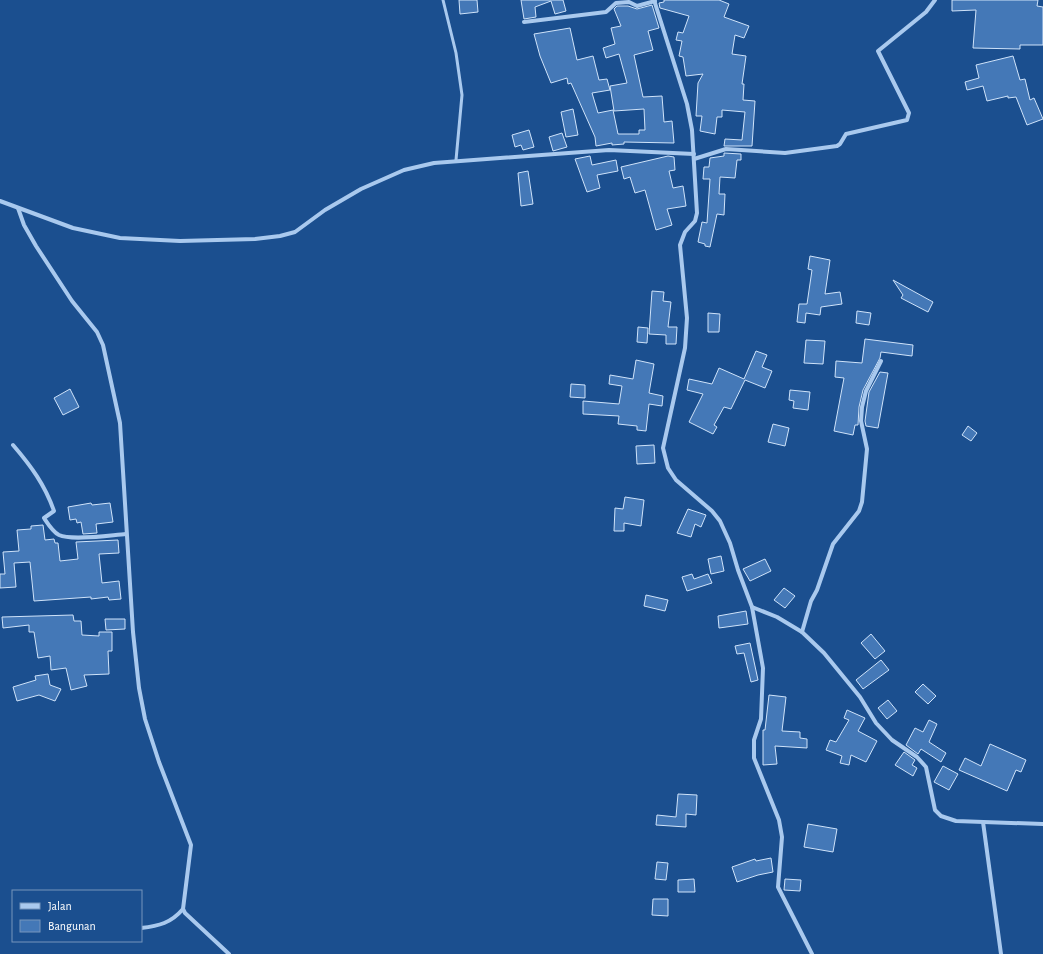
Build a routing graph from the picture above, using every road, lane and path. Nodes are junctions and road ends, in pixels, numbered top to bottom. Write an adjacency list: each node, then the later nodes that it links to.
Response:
1 (443, 0): 6 (lane)
2 (935, 0): 5 (street)
3 (654, 1): 4 (street); 5 (street)
4 (524, 22)
5 (694, 156): 6 (street); 12 (street)
6 (456, 160): 8 (street)
7 (0, 201): 8 (street)
8 (18, 208): 11 (street)
9 (881, 361): 13 (street)
10 (13, 445): 11 (street)
11 (126, 534): 16 (street)
12 (752, 607): 13 (street); 19 (street)
13 (802, 632): 14 (street)
14 (983, 822): 15 (street); 20 (street)
15 (1043, 824)
16 (183, 909): 17 (street); 18 (street)
17 (142, 928)
18 (229, 954)
19 (812, 954)
20 (1001, 954)

